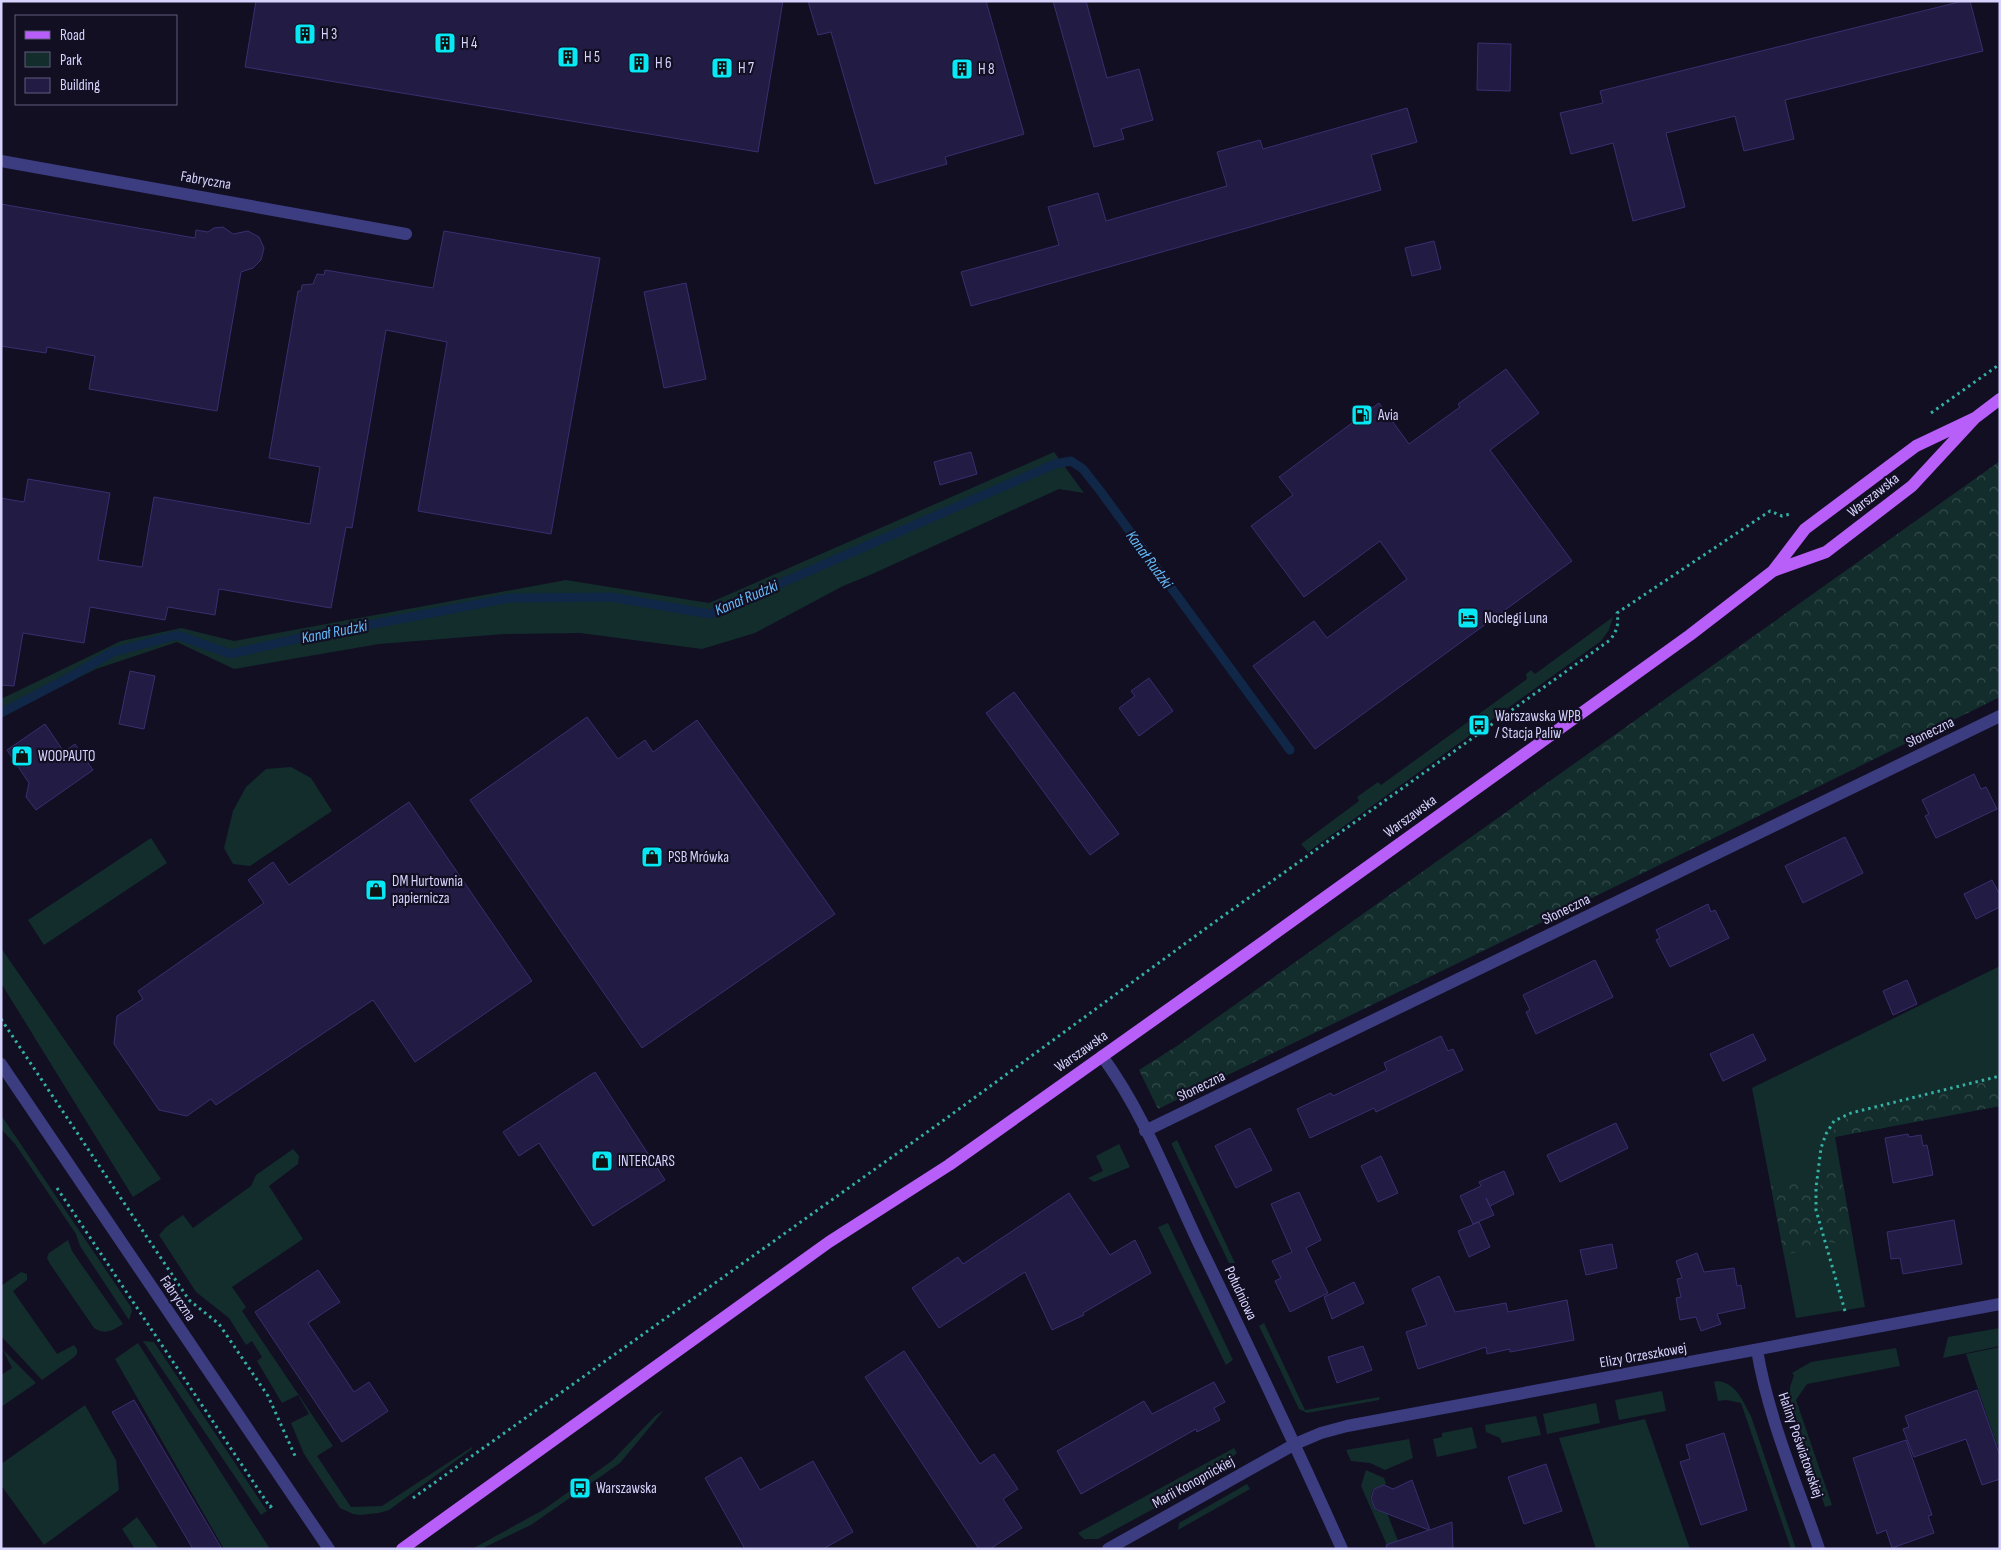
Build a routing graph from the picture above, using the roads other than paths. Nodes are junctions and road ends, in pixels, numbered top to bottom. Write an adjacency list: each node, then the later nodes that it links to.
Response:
1 (1, 160): 2 (street, Fabryczna)
2 (406, 234)
3 (2000, 399): 4 (main road, Warszawska)
4 (1976, 418): 5 (main road, Warszawska); 5 (main road, Warszawska)
5 (1773, 571): 7 (main road, Warszawska)
6 (2000, 716): 9 (street, Słoneczna)
7 (1102, 1056): 9 (street, Południowa); 14 (main road, Warszawska)
8 (1, 1064): 13 (street, Fabryczna)
9 (1145, 1131): 12 (street, Południowa)
10 (2000, 1304): 11 (street, Elizy Orzeszkowej)
11 (1757, 1350): 12 (street, Elizy Orzeszkowej); 17 (street, Haliny Poświatowskiej)
12 (1295, 1444): 15 (street, Marii Konopnickiej); 16 (street, Południowa)
13 (329, 1549)
14 (402, 1549)
15 (1108, 1549)
16 (1342, 1549)
17 (1819, 1549)

